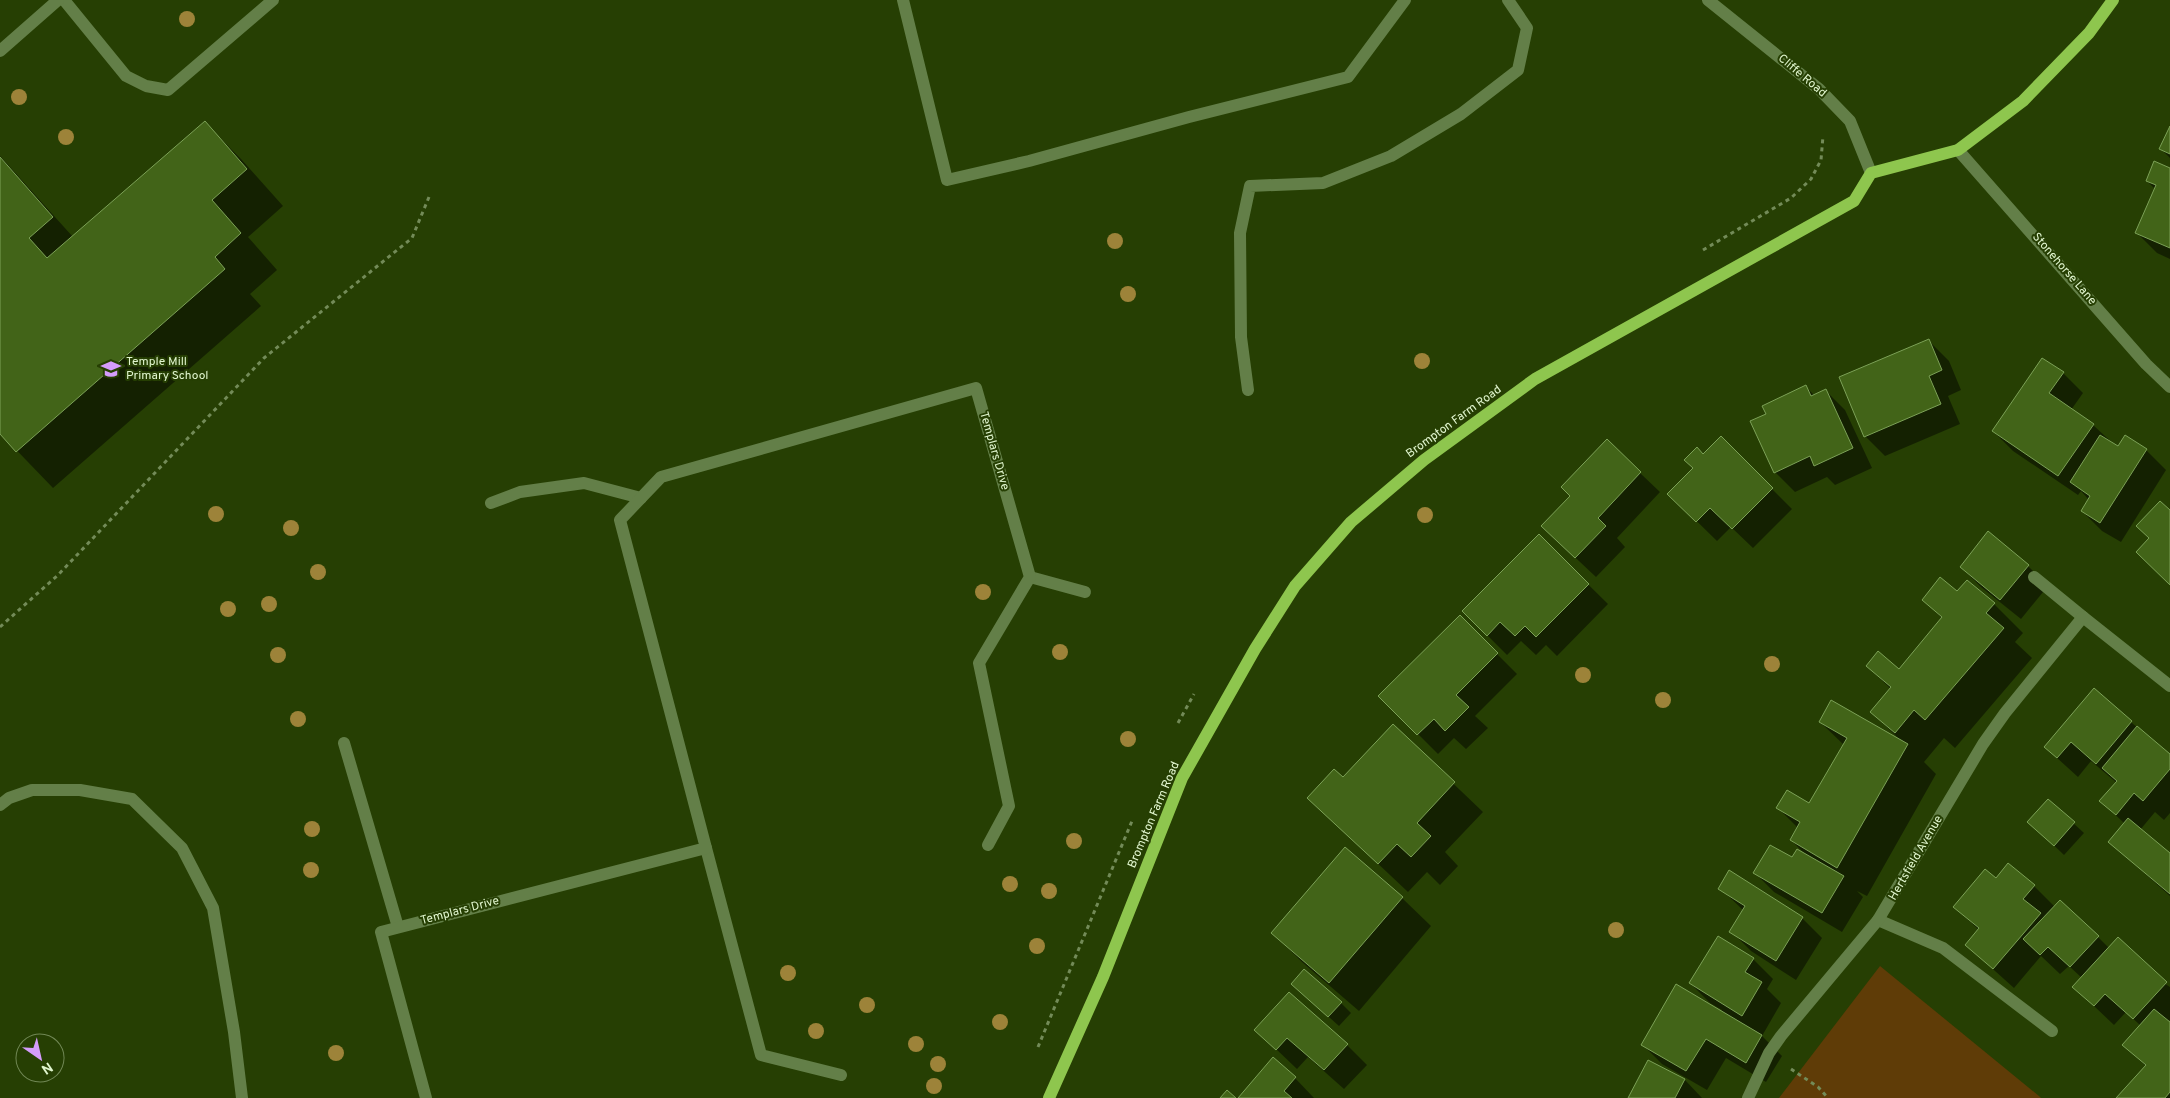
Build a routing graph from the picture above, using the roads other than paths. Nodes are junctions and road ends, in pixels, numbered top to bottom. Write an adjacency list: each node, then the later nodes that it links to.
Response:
1 (58, 0): 9 (street)
2 (64, 0): 3 (street)
3 (274, 0)
4 (903, 0): 5 (street)
5 (1405, 0)
6 (1508, 0): 13 (street)
7 (1708, 0): 11 (street, Cliffe Road)
8 (2113, 0): 10 (main road)
9 (0, 51)
10 (1958, 150): 11 (main road); 12 (street, Stonehorse Lane)
11 (1870, 173): 31 (main road, Brompton Farm Road)
12 (2170, 387)
13 (1248, 390)
14 (641, 498): 15 (street); 16 (street, Templars Drive); 24 (street, Templars Drive)
15 (491, 503)
16 (1030, 577): 18 (street); 23 (street)
17 (2034, 577): 19 (street)
18 (1085, 592)
19 (2083, 617): 20 (street); 25 (street, Hertsfield Avenue)
20 (2170, 686)
21 (344, 743): 26 (street)
22 (0, 805): 29 (street)
23 (988, 845)
24 (706, 848): 26 (street, Templars Drive); 28 (street, Templars Drive)
25 (1878, 920): 27 (street); 32 (street, Hertsfield Avenue)
26 (398, 928): 30 (street, Templars Drive)
27 (2052, 1031)
28 (841, 1075)
29 (242, 1098)
30 (426, 1098)
31 (1049, 1098)
32 (1748, 1098)

